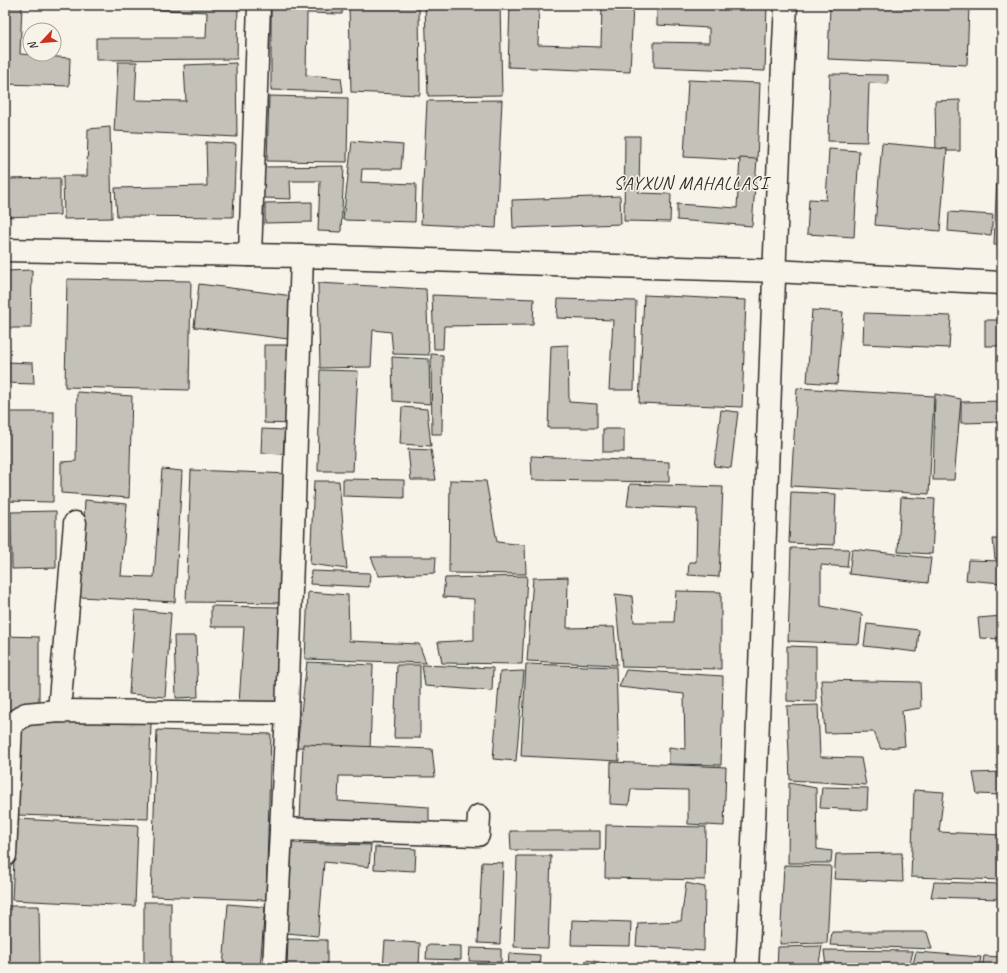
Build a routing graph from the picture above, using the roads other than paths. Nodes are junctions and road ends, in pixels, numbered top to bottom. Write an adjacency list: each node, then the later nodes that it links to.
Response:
1 (259, 5): 4 (street)
2 (786, 5): 6 (street)
3 (5, 250): 4 (street)
4 (250, 255): 5 (street)
5 (302, 256): 6 (street); 10 (street)
6 (774, 271): 7 (street); 15 (street)
7 (1002, 284)
8 (75, 523): 9 (street)
9 (59, 711): 10 (street); 13 (street)
10 (288, 713): 12 (street)
11 (479, 816): 12 (street)
12 (281, 829): 14 (street)
13 (5, 855)
14 (274, 968)
15 (747, 968)

